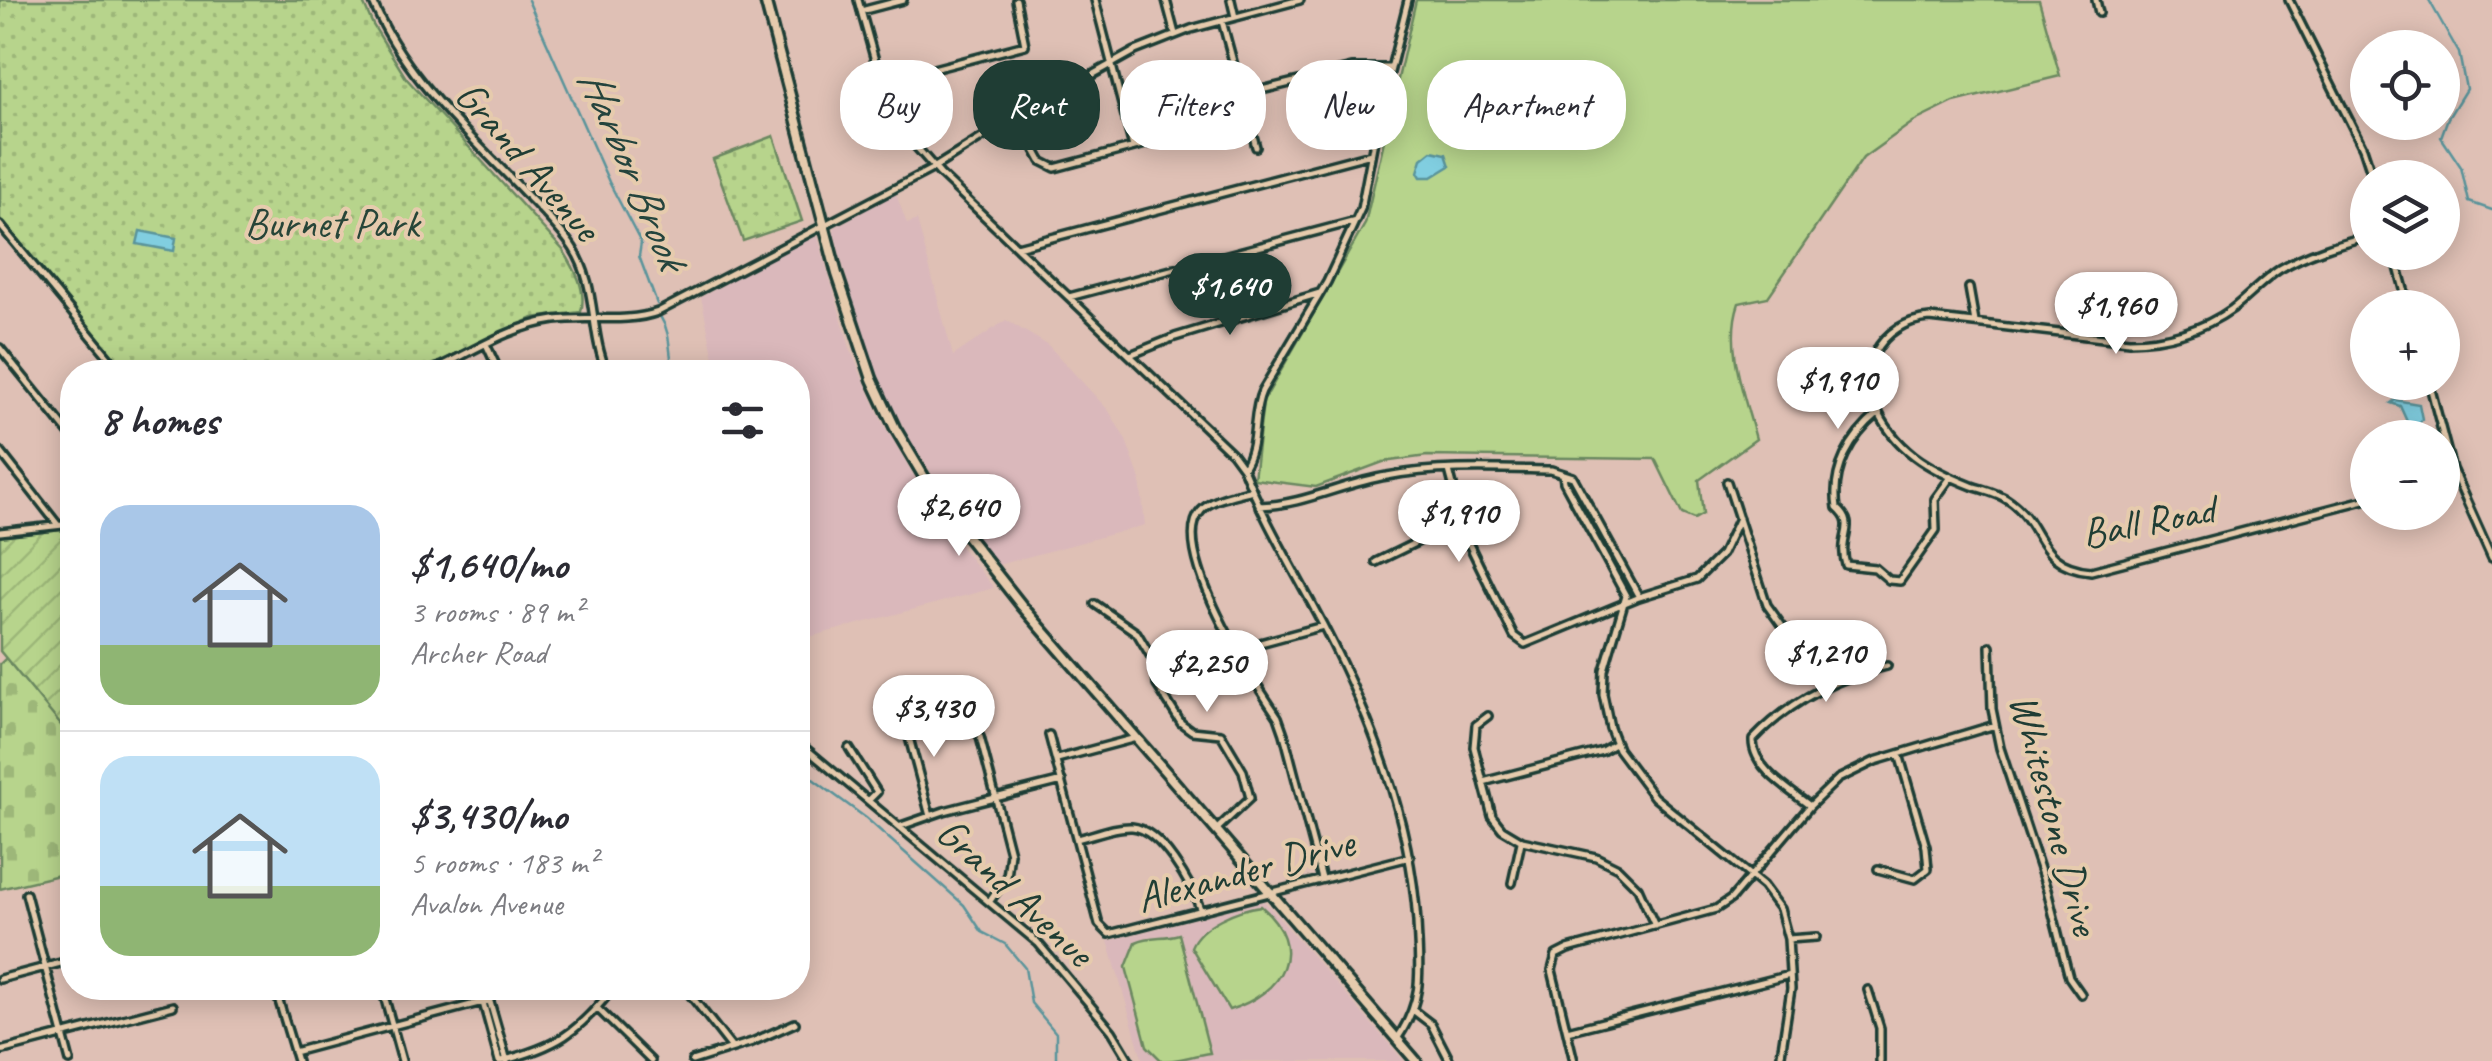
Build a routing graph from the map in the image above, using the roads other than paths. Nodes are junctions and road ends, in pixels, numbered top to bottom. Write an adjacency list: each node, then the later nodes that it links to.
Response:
1 (372, 0): 41 (street, Grand Avenue)
2 (765, 0): 34 (main road)
3 (858, 0): 13 (street)
4 (902, 0): 13 (street)
5 (1016, 0): 21 (street)
6 (1094, 0): 22 (street)
7 (1166, 0): 17 (street)
8 (1231, 0): 15 (street)
9 (1296, 0): 15 (street)
10 (1408, 0): 20 (street)
11 (2096, 0): 14 (street)
12 (2289, 0): 31 (street)
13 (861, 10): 18 (street)
14 (2099, 14)
15 (1235, 17): 16 (street)
16 (1222, 20): 17 (street); 19 (street)
17 (1175, 34): 22 (street)
18 (874, 60)
19 (1233, 60)
20 (1394, 60)
21 (953, 64)
22 (1111, 64): 23 (street); 24 (street)
23 (1100, 70)
24 (1120, 97)
25 (973, 144): 32 (street)
26 (919, 150): 32 (street)
27 (1035, 150): 28 (street)
28 (1125, 150)
29 (1373, 150): 30 (street)
30 (1372, 154): 33 (street); 37 (street)
31 (2367, 160)
32 (934, 168): 34 (street); 37 (street)
33 (1357, 220): 39 (street); 40 (street)
34 (825, 224): 41 (street); 84 (main road)
35 (0, 225): 46 (street)
36 (2350, 242): 42 (street)
37 (1017, 248): 40 (street)
38 (1968, 288): 42 (street)
39 (1320, 293): 45 (street); 53 (street)
40 (1069, 296): 45 (street)
41 (595, 319): 43 (street); 49 (street, Grand Avenue)
42 (1975, 322): 50 (street)
43 (486, 344): 47 (street); 48 (street)
44 (0, 348): 51 (street)
45 (1130, 355): 53 (street)
46 (111, 360)
47 (454, 360)
48 (494, 360)
49 (603, 360)
50 (1879, 413): 56 (street, Ball Road); 56 (street)
51 (60, 422)
52 (0, 451): 64 (street)
53 (1243, 468): 59 (street)
54 (1449, 470): 55 (street); 61 (street); 63 (street)
55 (1563, 474): 70 (street); 71 (street)
56 (1951, 477): 60 (street, Ball Road)
57 (1727, 482): 62 (street)
58 (2460, 486): 68 (street)
59 (1252, 490): 61 (street); 75 (street)
60 (2350, 504)
61 (1259, 506): 73 (street)
62 (1739, 518): 66 (street); 67 (street)
63 (1460, 521): 69 (street); 71 (street)
64 (58, 525): 65 (street)
65 (0, 532)
66 (1728, 544): 67 (street); 70 (street)
67 (1747, 544): 78 (street)
68 (2492, 558)
69 (1376, 562)
70 (1639, 597): 71 (street)
71 (1626, 602): 85 (street)
72 (1094, 604): 76 (street)
73 (1323, 626): 75 (street); 100 (street)
74 (1990, 646): 81 (street, Whitestone Drive)
75 (1235, 650): 76 (street); 103 (street)
76 (1156, 665): 97 (street)
77 (1887, 666): 78 (street)
78 (1825, 686): 94 (street)
79 (903, 715): 95 (street)
80 (1488, 716): 91 (street)
81 (1995, 724): 88 (street); 117 (street, Whitestone Drive)
82 (1049, 736): 89 (street)
83 (980, 737): 92 (street)
84 (1136, 738): 89 (street); 97 (main road)
85 (1616, 743): 91 (street); 102 (street)
86 (849, 748): 93 (street)
87 (810, 752): 93 (street, Grand Avenue)
88 (1899, 754): 94 (street); 101 (street)
89 (1056, 759): 90 (street)
90 (1062, 781): 92 (street); 98 (street)
91 (1483, 782): 99 (street)
92 (996, 797): 95 (street); 107 (street)
93 (869, 800): 96 (street, Grand Avenue)
94 (1810, 806): 102 (street)
95 (930, 816): 96 (street)
96 (900, 826): 107 (street, Grand Avenue)
97 (1216, 830): 105 (main road)
98 (1077, 839): 108 (street); 108 (street, Alexander Drive)
99 (1522, 840): 104 (street); 109 (street)
100 (1410, 857): 103 (street, Alexander Drive); 125 (street)
101 (1878, 869)
102 (1752, 877): 109 (street); 111 (street)
103 (1322, 878): 105 (street, Alexander Drive)
104 (1512, 883)
105 (1270, 892): 108 (street, Alexander Drive); 130 (main road)
106 (26, 894): 113 (street)
107 (990, 901): 140 (street, Grand Avenue)
108 (1201, 911)
109 (1655, 926): 128 (street)
110 (1816, 937): 111 (street)
111 (1788, 938): 114 (street)
112 (60, 963): 113 (street)
113 (45, 967): 115 (street); 129 (street)
114 (1790, 974): 128 (street); 144 (street)
115 (0, 979)
116 (1868, 990): 145 (street)
117 (2081, 994)
118 (279, 1000): 133 (street)
119 (385, 1000): 127 (street)
120 (603, 1000): 124 (street)
121 (694, 1000): 131 (street)
122 (486, 1001): 127 (street); 137 (street)
123 (174, 1006): 129 (street)
124 (596, 1008): 137 (street); 138 (street)
125 (1414, 1011): 130 (street); 142 (street)
126 (795, 1023): 131 (street)
127 (392, 1026): 133 (street); 136 (street)
128 (1567, 1030): 143 (street)
129 (63, 1034): 132 (street); 134 (street)
130 (1397, 1039): 141 (main road)
131 (732, 1048): 139 (street)
132 (0, 1050)
133 (294, 1052): 135 (street)
134 (70, 1061)
135 (296, 1061)
136 (402, 1061)
137 (503, 1061)
138 (650, 1061)
139 (692, 1061)
140 (1130, 1061)
141 (1416, 1061)
142 (1450, 1061)
143 (1574, 1061)
144 (1780, 1061)
145 (1880, 1061)

